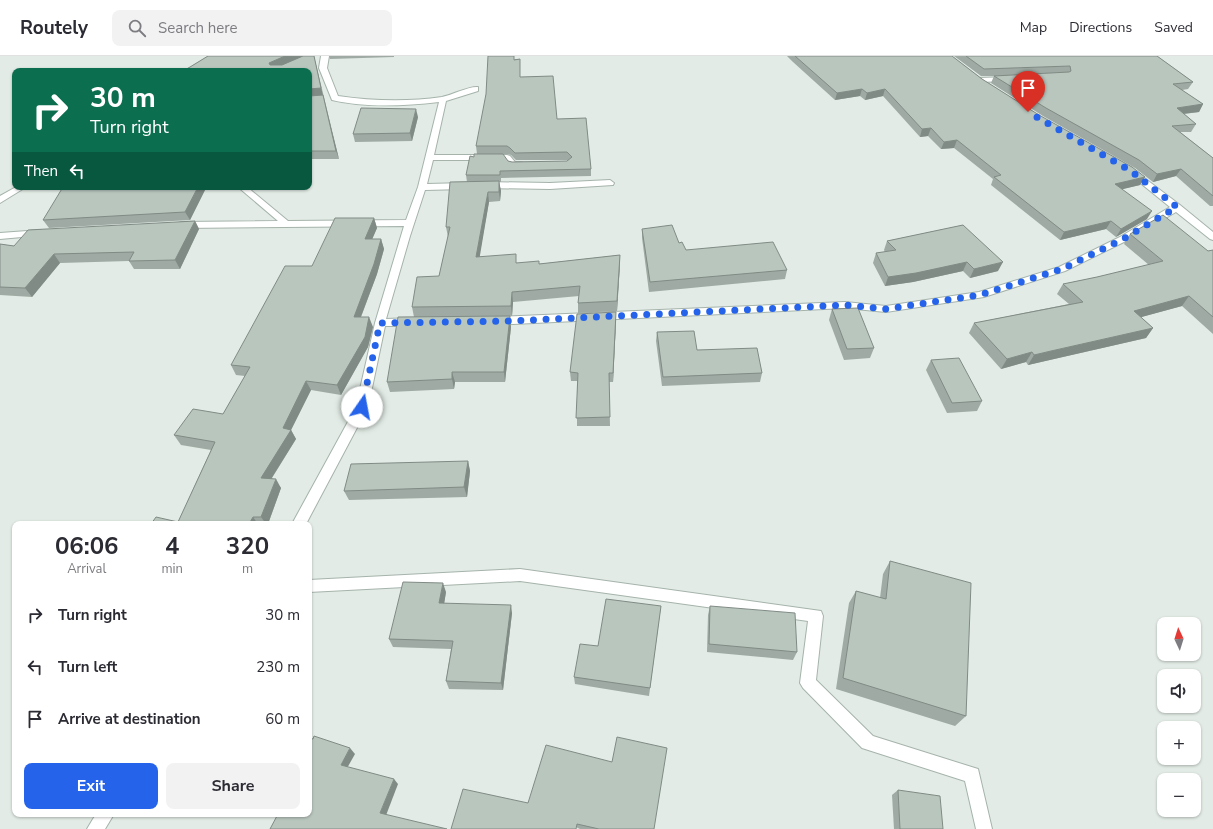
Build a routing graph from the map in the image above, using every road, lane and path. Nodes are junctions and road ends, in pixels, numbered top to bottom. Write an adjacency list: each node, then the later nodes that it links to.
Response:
1 (325, 56): 5 (street)
2 (1017, 78): 3 (street)
3 (989, 87)
4 (475, 89): 5 (street)
5 (443, 99): 6 (street)
6 (429, 157): 7 (street); 10 (street)
7 (528, 165)
8 (1124, 167): 14 (street)
9 (610, 184): 10 (street)
10 (422, 187): 15 (street)
11 (17, 190): 13 (street)
12 (245, 190): 16 (street)
13 (0, 200)
14 (1177, 207): 20 (street); 21 (street)
15 (410, 222): 16 (street); 23 (street)
16 (285, 224): 17 (street)
17 (175, 225)
18 (47, 233): 19 (street)
19 (0, 236)
20 (1213, 237)
21 (481, 321)
22 (427, 322): 23 (street)
23 (380, 323): 24 (street)
24 (302, 521)
25 (312, 586): 28 (street)
26 (104, 817): 27 (street)
27 (95, 829)
28 (984, 829)

